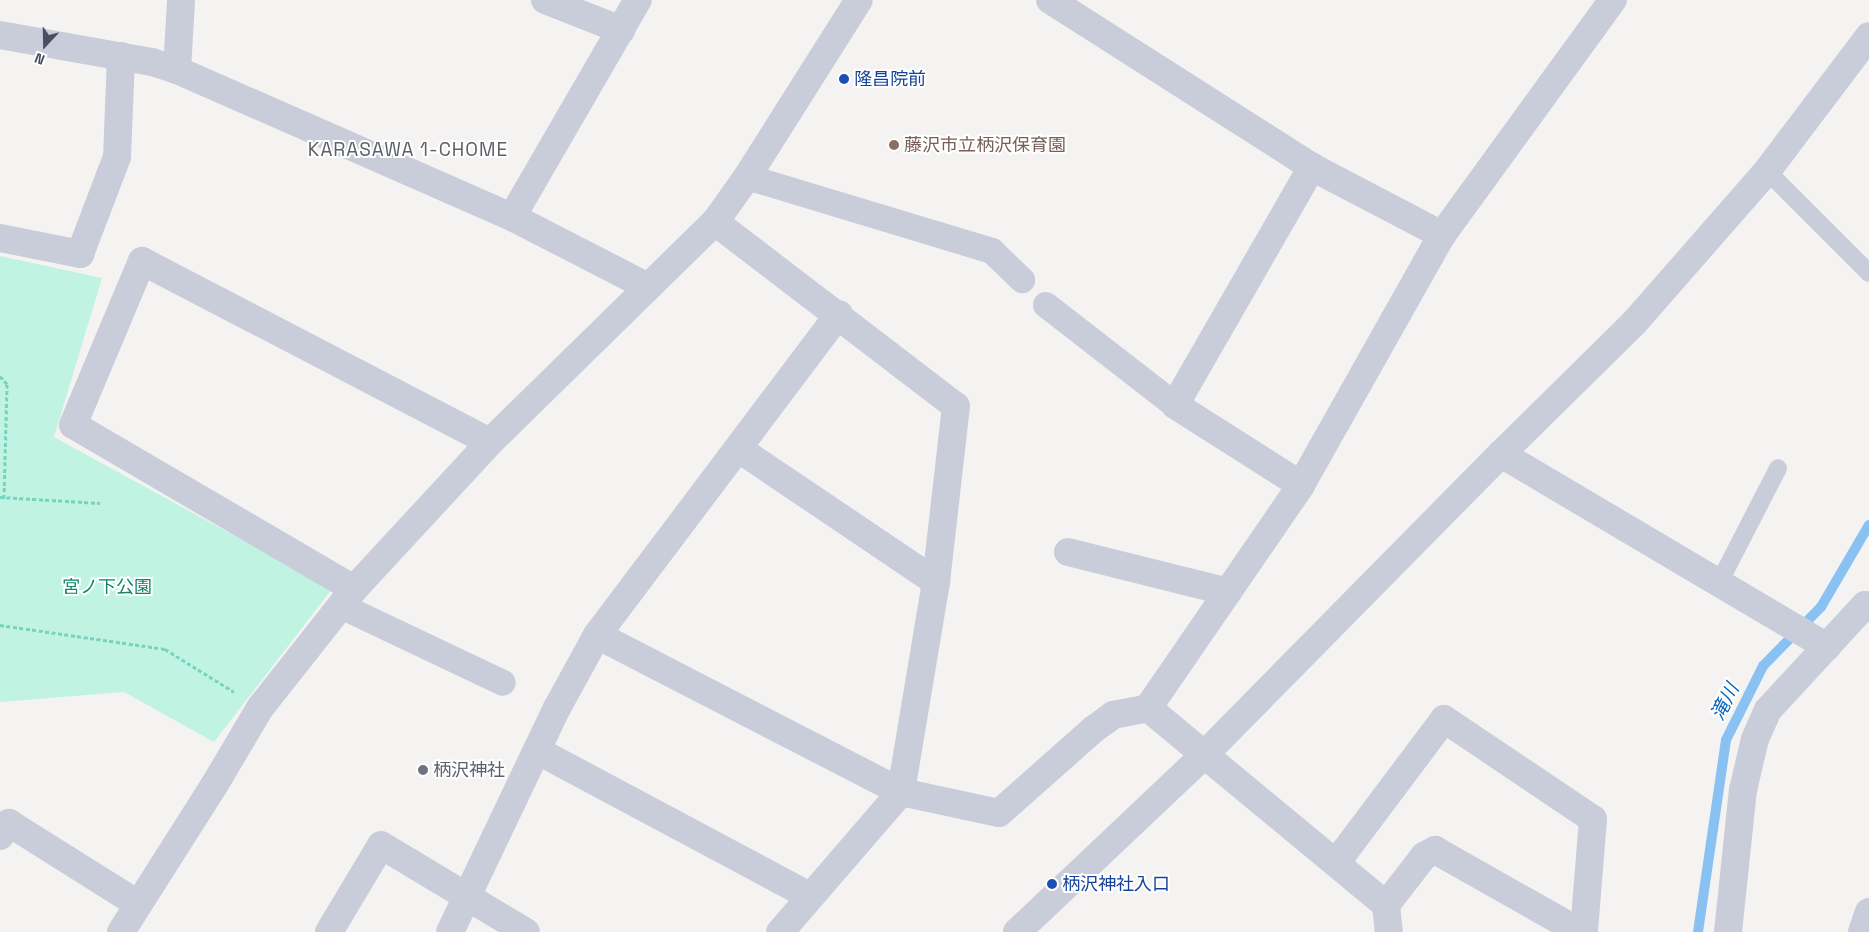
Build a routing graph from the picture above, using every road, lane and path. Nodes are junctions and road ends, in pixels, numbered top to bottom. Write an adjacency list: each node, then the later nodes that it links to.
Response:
1 (180, 0): 11 (street)
2 (545, 0): 7 (street)
3 (638, 0): 7 (street)
4 (859, 0): 14 (street)
5 (1614, 0): 17 (street)
6 (1062, 3): 12 (street)
7 (621, 30): 15 (street)
8 (0, 35): 10 (street)
9 (1869, 36): 13 (street)
10 (121, 56): 11 (street); 18 (street)
11 (177, 70): 15 (street)
12 (1312, 167): 17 (street); 25 (street)
13 (1767, 170): 19 (lane); 28 (street)
14 (747, 177): 16 (street); 20 (street)
15 (512, 217): 21 (street)
16 (716, 222): 21 (street); 23 (street)
17 (1442, 235): 30 (street)
18 (0, 238)
19 (1869, 273)
20 (1022, 280)
21 (648, 287): 26 (street)
22 (1046, 305): 25 (street)
23 (839, 314): 27 (street); 34 (street)
24 (0, 376): 31 (path)
25 (1175, 405): 30 (street)
26 (490, 442): 37 (street); 37 (street)
27 (739, 449): 34 (street); 40 (street)
28 (1500, 454): 35 (street); 46 (street)
29 (1778, 468): 35 (lane)
30 (1301, 486): 36 (street)
31 (2, 498): 32 (path)
32 (100, 503)
33 (1068, 552): 36 (street)
34 (936, 582): 47 (street)
35 (1719, 583): 41 (street)
36 (1228, 592): 44 (street)
37 (347, 598): 42 (street); 43 (street)
38 (1868, 602): 41 (street)
39 (0, 625): 43 (path)
40 (597, 635): 45 (street); 47 (street)
41 (1827, 647): 63 (street)
42 (503, 683)
43 (260, 708): 52 (street)
44 (1148, 708): 46 (street); 47 (street)
45 (538, 751): 50 (street); 51 (street)
46 (1203, 756): 49 (street); 60 (street)
47 (901, 792): 50 (street)
48 (0, 836): 52 (street)
49 (1336, 863): 53 (street); 62 (street)
50 (810, 896): 59 (street)
51 (467, 897): 56 (street); 57 (street); 58 (street)
52 (138, 904): 55 (street)
53 (1386, 906): 61 (street); 62 (street)
54 (1869, 912): 64 (street)
55 (121, 932)
56 (329, 932)
57 (450, 932)
58 (526, 932)
59 (780, 932)
60 (1017, 932)
61 (1389, 932)
62 (1582, 932)
63 (1728, 932)
64 (1862, 932)

